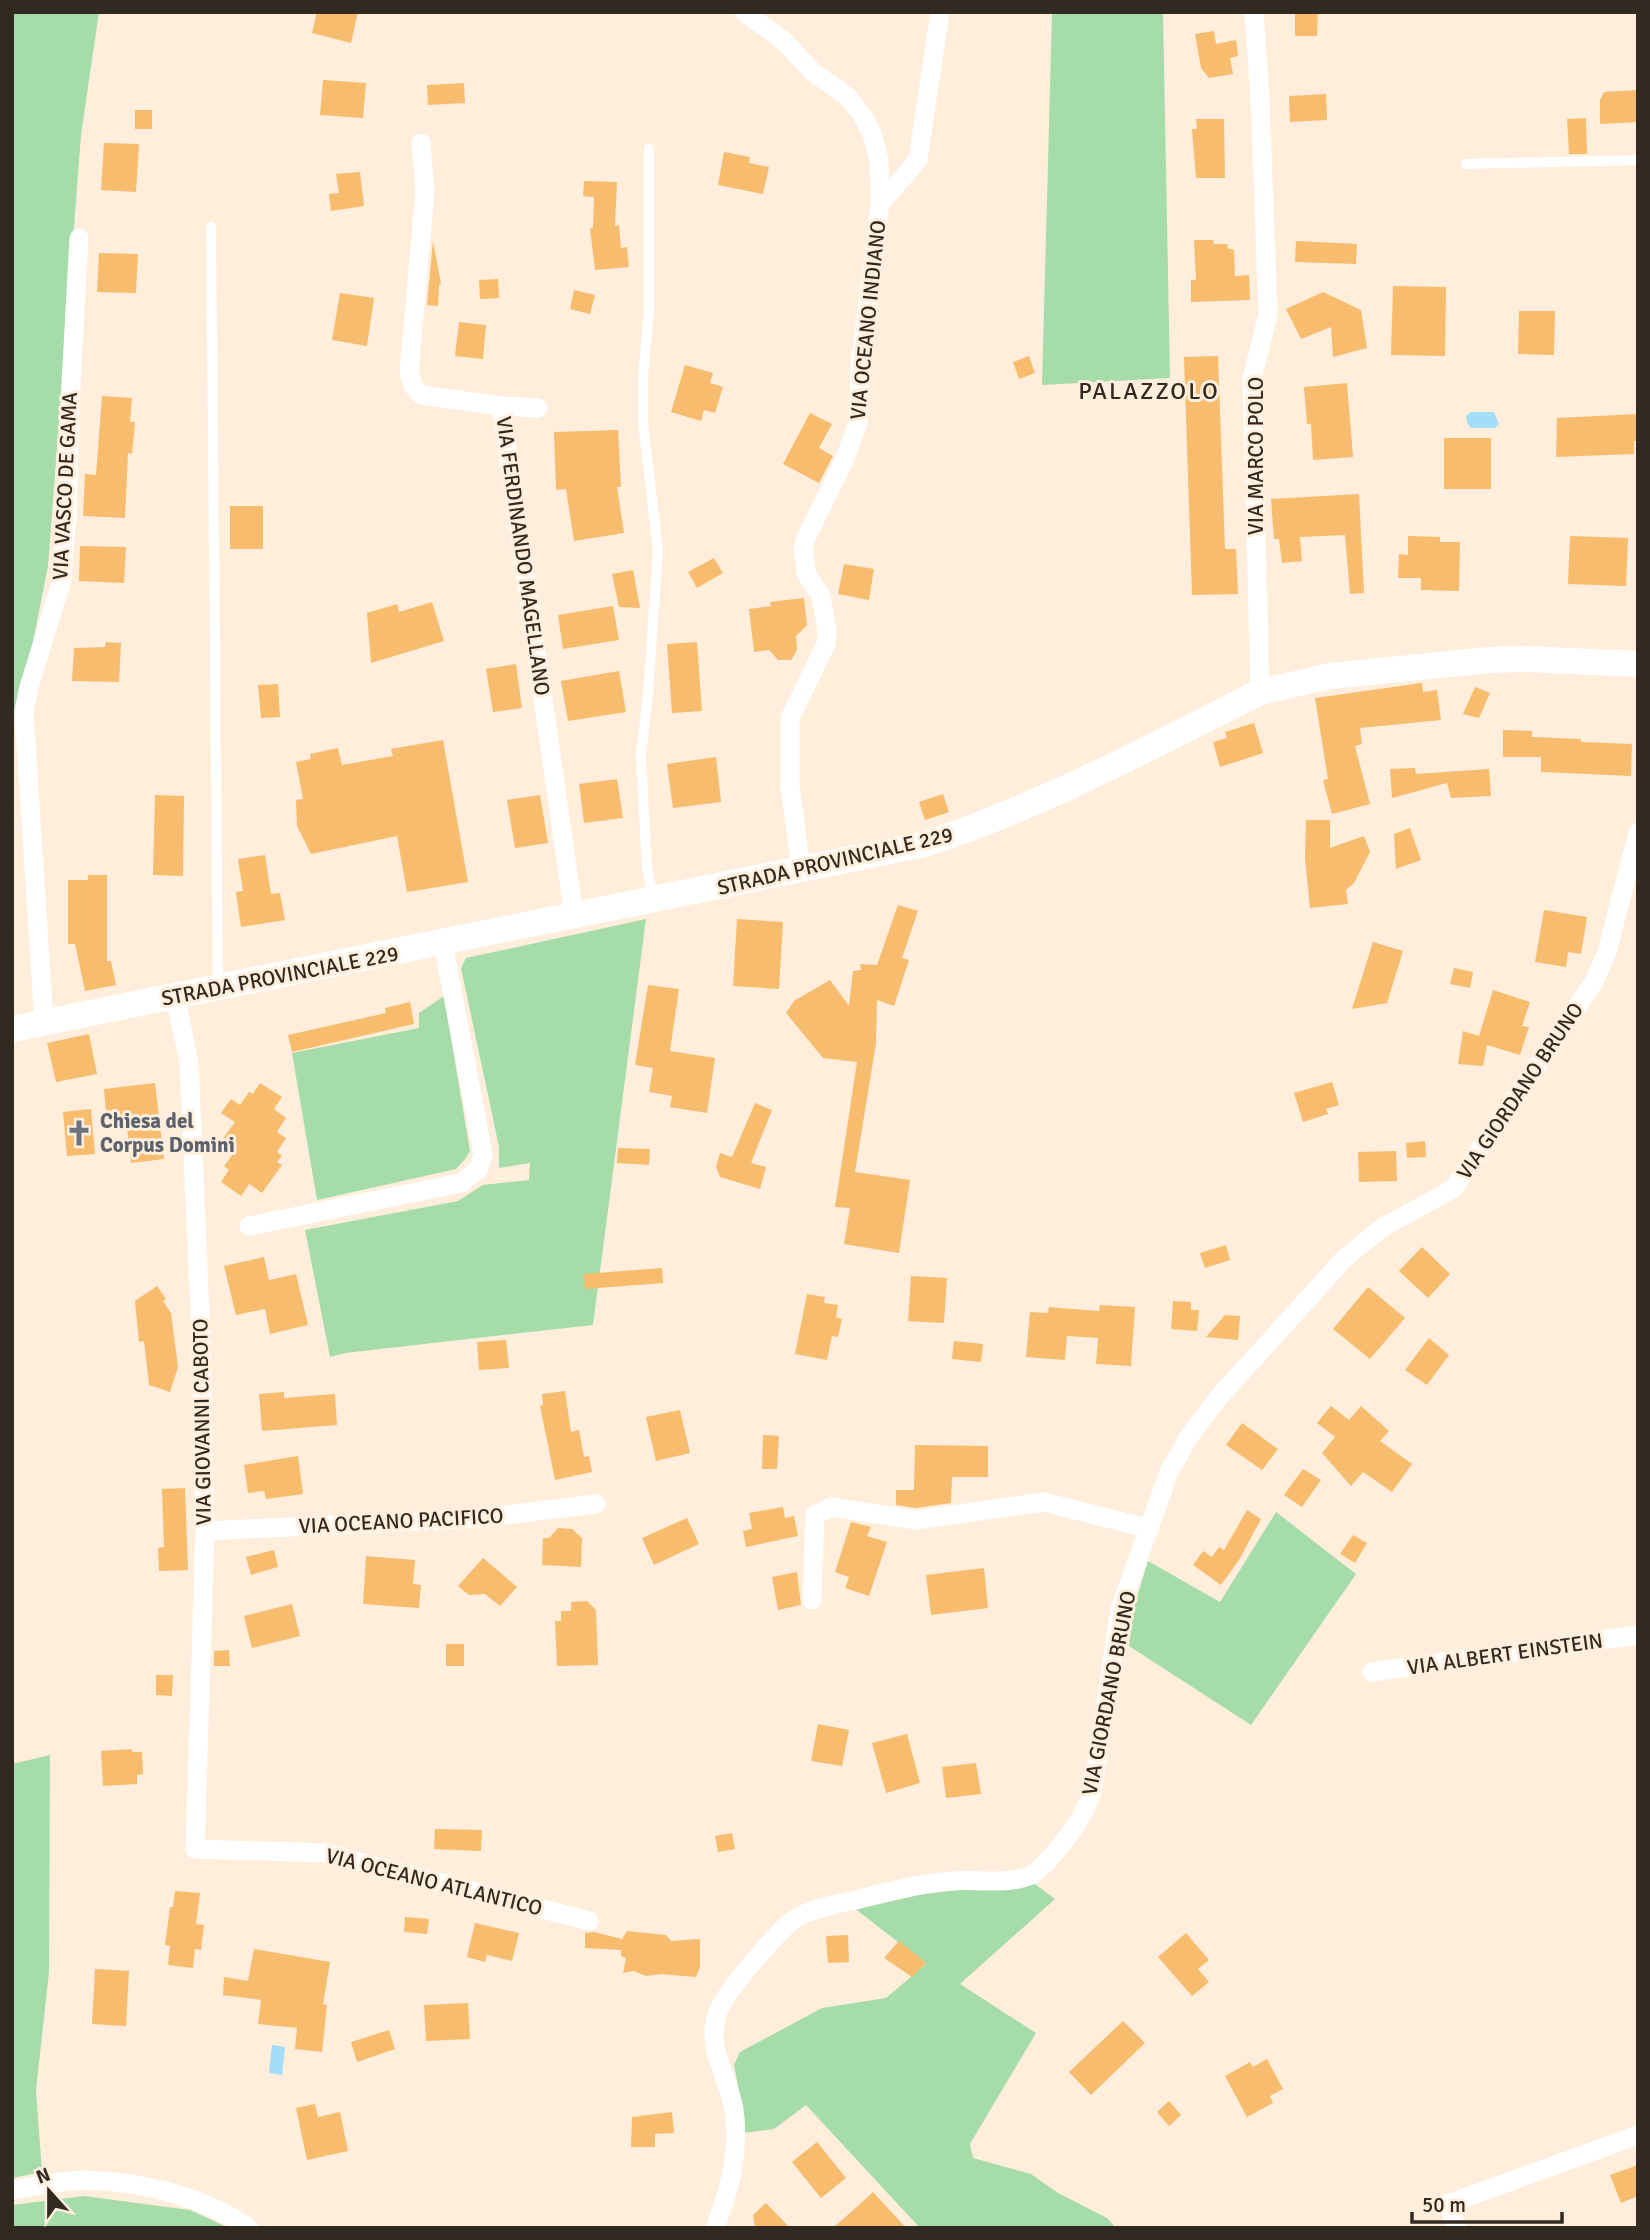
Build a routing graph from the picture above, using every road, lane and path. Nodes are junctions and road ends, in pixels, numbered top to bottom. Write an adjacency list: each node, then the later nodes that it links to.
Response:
1 (744, 12): 8 (street)
2 (940, 12): 8 (street, VIA OCEANO INDIANO)
3 (1254, 12): 14 (street, VIA MARCO POLO)
4 (421, 143): 11 (street, VIA FERDINANDO MAGELLANO)
5 (649, 149): 17 (lane)
6 (1638, 160): 7 (lane)
7 (1466, 164)
8 (880, 204): 16 (street, VIA OCEANO INDIANO)
9 (211, 227): 20 (lane)
10 (79, 238): 22 (street, VIA VASCO DE GAMA)
11 (501, 406): 12 (street); 18 (street, VIA FERDINANDO MAGELLANO)
12 (538, 408)
13 (1638, 664): 14 (street, STRADA PROVINCIALE 229)
14 (1260, 692): 16 (street, STRADA PROVINCIALE 229)
15 (1638, 833): 26 (street, VIA GIORDANO BRUNO)
16 (801, 870): 17 (street, STRADA PROVINCIALE 229)
17 (654, 900): 18 (street, STRADA PROVINCIALE 229)
18 (574, 916): 19 (street, STRADA PROVINCIALE 229)
19 (443, 943): 20 (street, STRADA PROVINCIALE 229); 24 (street)
20 (218, 989): 21 (street, STRADA PROVINCIALE 229)
21 (175, 997): 22 (street, STRADA PROVINCIALE 229); 27 (street, VIA GIOVANNI CABOTO)
22 (44, 1023): 23 (street, STRADA PROVINCIALE 229)
23 (12, 1029)
24 (249, 1226)
25 (596, 1504): 27 (street, VIA OCEANO PACIFICO)
26 (1150, 1529): 28 (street); 36 (street, VIA GIORDANO BRUNO)
27 (205, 1531): 31 (street, VIA GIOVANNI CABOTO)
28 (812, 1600)
29 (1638, 1635): 30 (street, VIA ALBERT EINSTEIN)
30 (1372, 1672)
31 (195, 1849): 32 (street, VIA OCEANO ATLANTICO)
32 (589, 1921)
33 (1638, 2135): 37 (street)
34 (12, 2190): 35 (street)
35 (250, 2228)
36 (715, 2228)
37 (1457, 2228)

